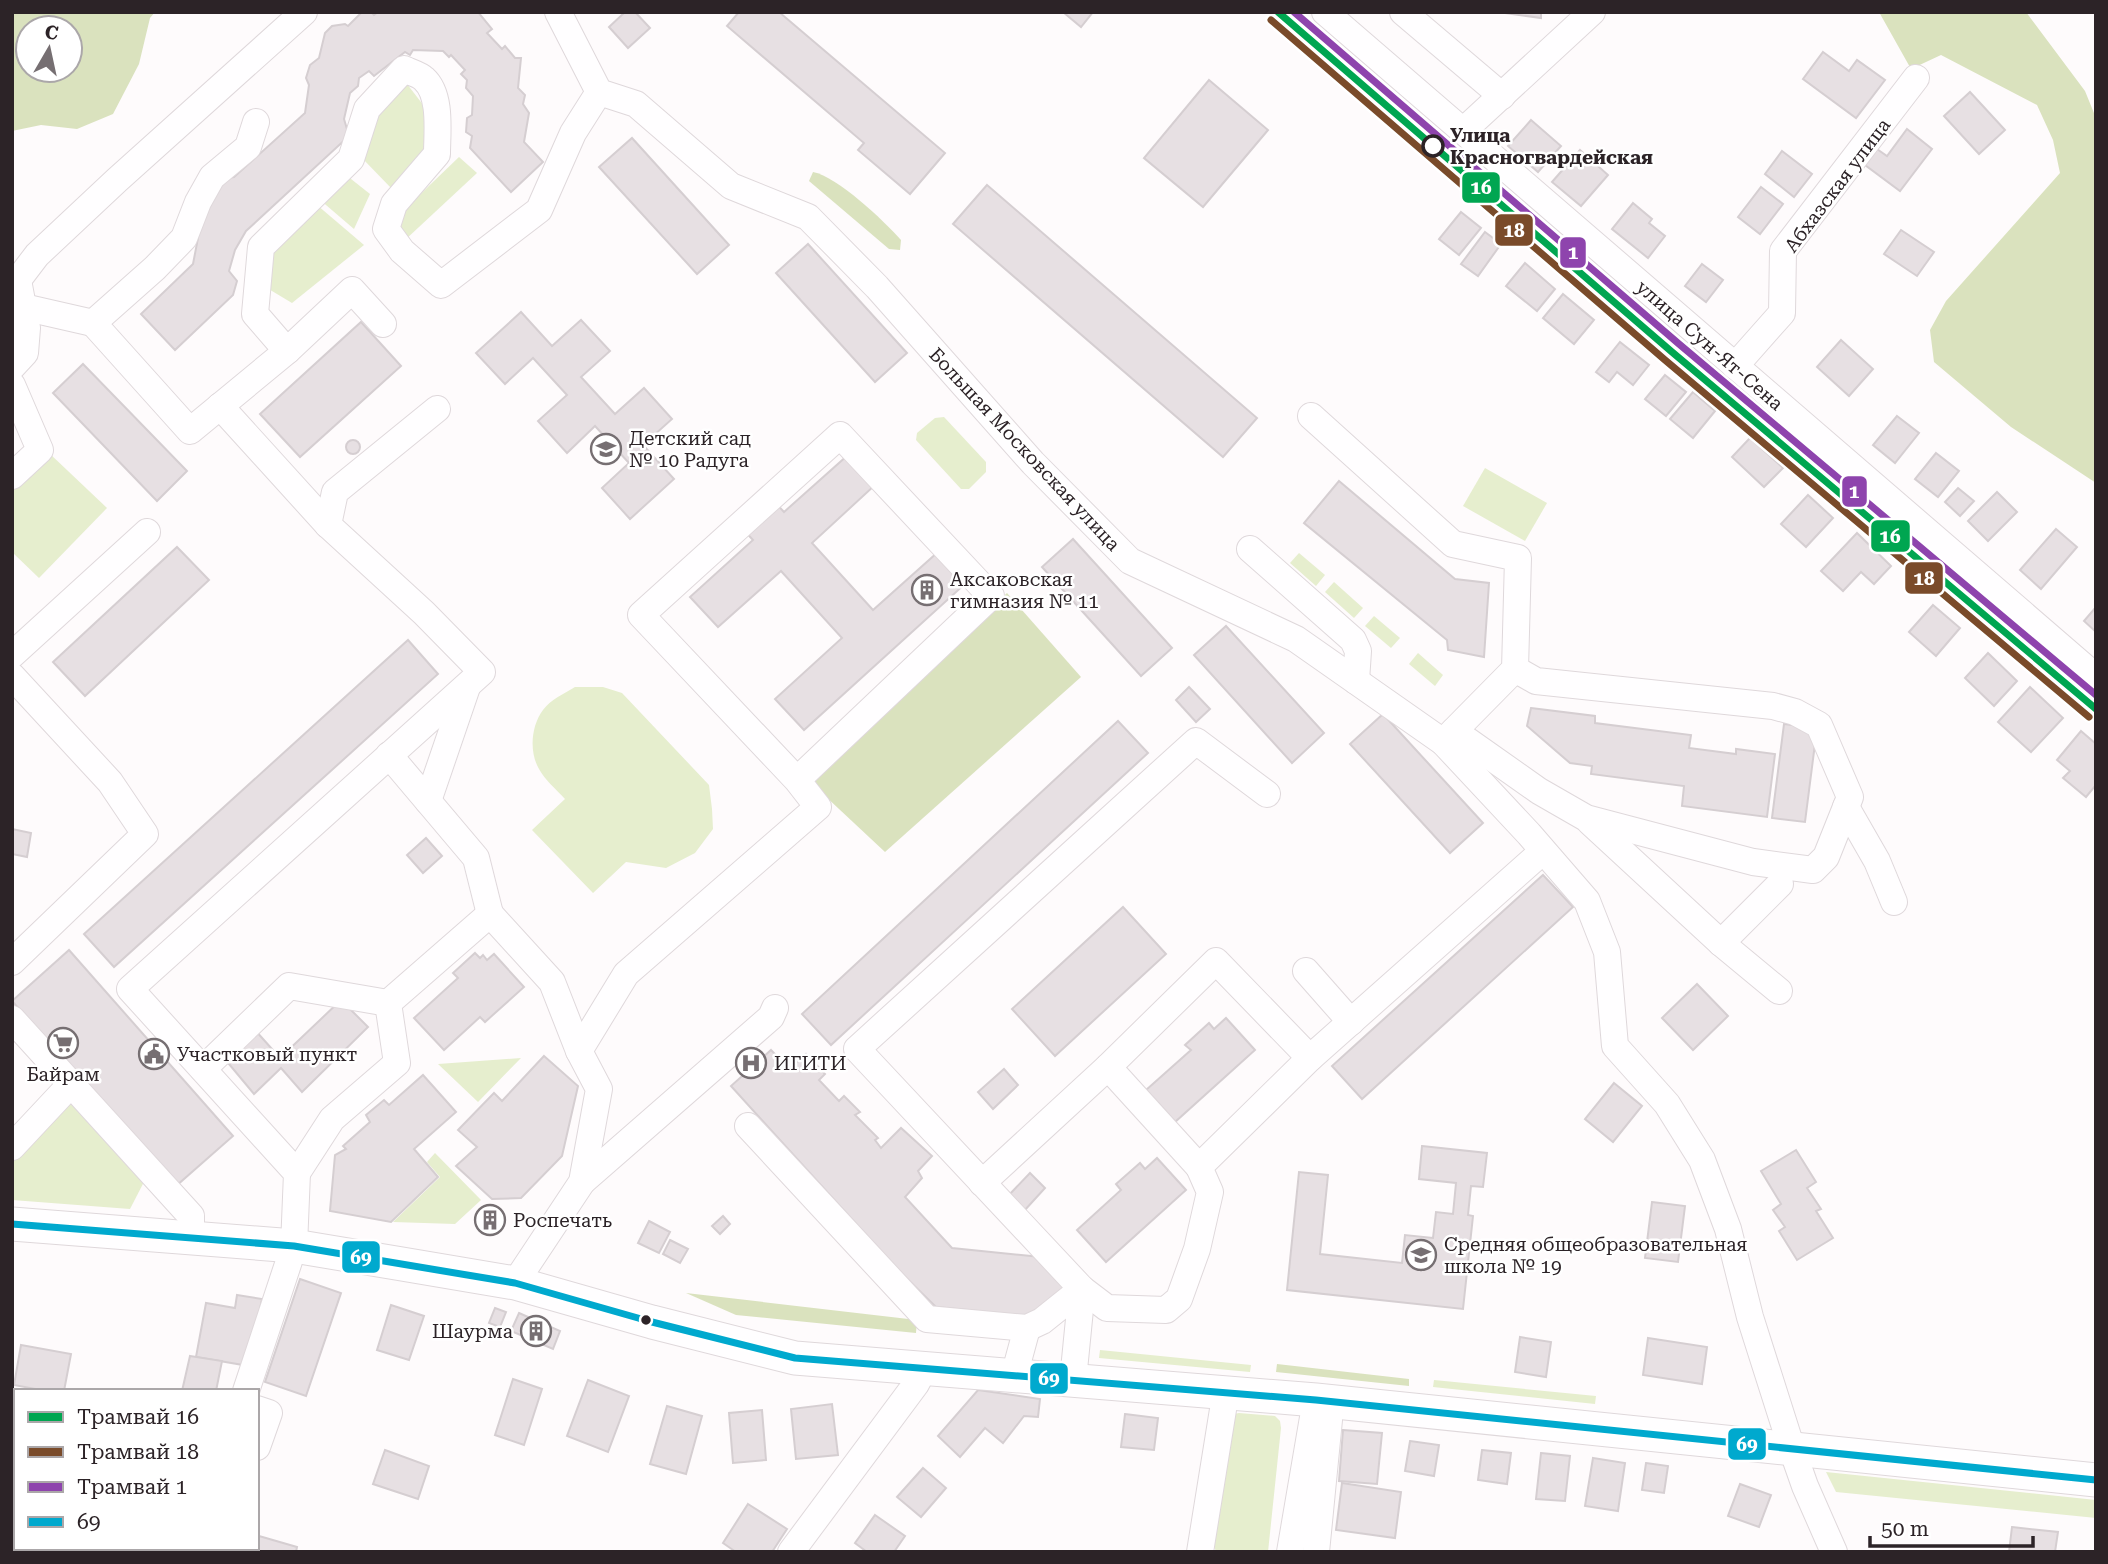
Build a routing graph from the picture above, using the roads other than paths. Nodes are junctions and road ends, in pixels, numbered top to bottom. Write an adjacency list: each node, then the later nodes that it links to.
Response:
1 (304, 12): 11 (street)
2 (558, 12): 7 (street)
3 (1325, 12): 10 (street, улица Сун-Ят-Сена)
4 (1403, 12): 8 (street)
5 (1592, 12): 8 (street)
6 (1916, 78): 15 (street, Абхазская улица)
7 (600, 92): 14 (street); 29 (street, Большая Московская улица)
8 (1502, 96): 10 (street)
9 (256, 122): 12 (street)
10 (1463, 131): 15 (street, улица Сун-Ят-Сена)
11 (18, 290): 12 (street); 16 (street)
12 (93, 323): 18 (street)
13 (383, 324): 14 (street)
14 (287, 351): 18 (street)
15 (1735, 366): 28 (street, улица Сун-Ят-Сена)
16 (12, 367)
17 (12, 385): 21 (street)
18 (220, 406): 22 (street)
19 (438, 409): 22 (street)
20 (1311, 416): 26 (street)
21 (12, 476)
22 (328, 525): 30 (street)
23 (146, 532): 25 (street)
24 (1250, 549): 29 (street)
25 (12, 654)
26 (1515, 669): 31 (street); 36 (street)
27 (12, 676): 43 (street)
28 (2096, 677)
29 (1356, 681): 31 (street, Большая Московская улица)
30 (468, 684): 32 (street); 35 (street)
31 (1448, 736): 37 (street); 38 (street, Большая Московская улица)
32 (389, 755): 35 (street); 53 (street)
33 (797, 780): 33 (street); 50 (street)
34 (1267, 794): 60 (street)
35 (428, 801): 41 (street)
36 (1846, 807): 37 (street); 40 (street)
37 (1587, 818): 42 (street)
38 (1544, 851): 49 (street); 75 (street, Большая Московская улица)
39 (1780, 884): 42 (street)
40 (1894, 902)
41 (489, 914): 46 (street); 50 (street)
42 (1721, 943): 45 (street)
43 (12, 962)
44 (1306, 971): 49 (street)
45 (1779, 991)
46 (388, 1003): 53 (street); 58 (street)
47 (775, 1008): 59 (street)
48 (12, 1019): 54 (street)
49 (1351, 1022): 51 (street)
50 (579, 1051): 59 (street)
51 (1310, 1058): 52 (street); 57 (street)
52 (1108, 1067): 57 (street); 60 (street)
53 (202, 1069): 58 (street)
54 (71, 1084): 56 (street); 62 (street)
55 (748, 1126): 66 (street)
56 (12, 1147)
57 (1199, 1167): 65 (street)
58 (297, 1173): 63 (street)
59 (582, 1182): 64 (street)
60 (982, 1183): 65 (street)
61 (12, 1224): 62 (main road)
62 (191, 1237): 63 (main road)
63 (294, 1246): 64 (main road); 70 (street)
64 (514, 1283): 67 (main road)
65 (1082, 1289): 66 (street); 69 (street)
66 (1027, 1328): 68 (street)
67 (924, 1369): 68 (main road); 78 (street)
68 (1014, 1376): 69 (main road)
69 (1073, 1380): 71 (main road)
70 (248, 1389)
71 (1226, 1391): 72 (main road); 79 (street)
72 (1323, 1400): 75 (main road); 77 (street); 80 (street)
73 (259, 1410): 74 (street)
74 (259, 1441)
75 (1792, 1449): 76 (main road); 81 (street, Большая Московская улица)
76 (2096, 1480)
77 (1296, 1547)
78 (791, 1552)
79 (1200, 1552)
80 (1316, 1552)
81 (1834, 1552)

